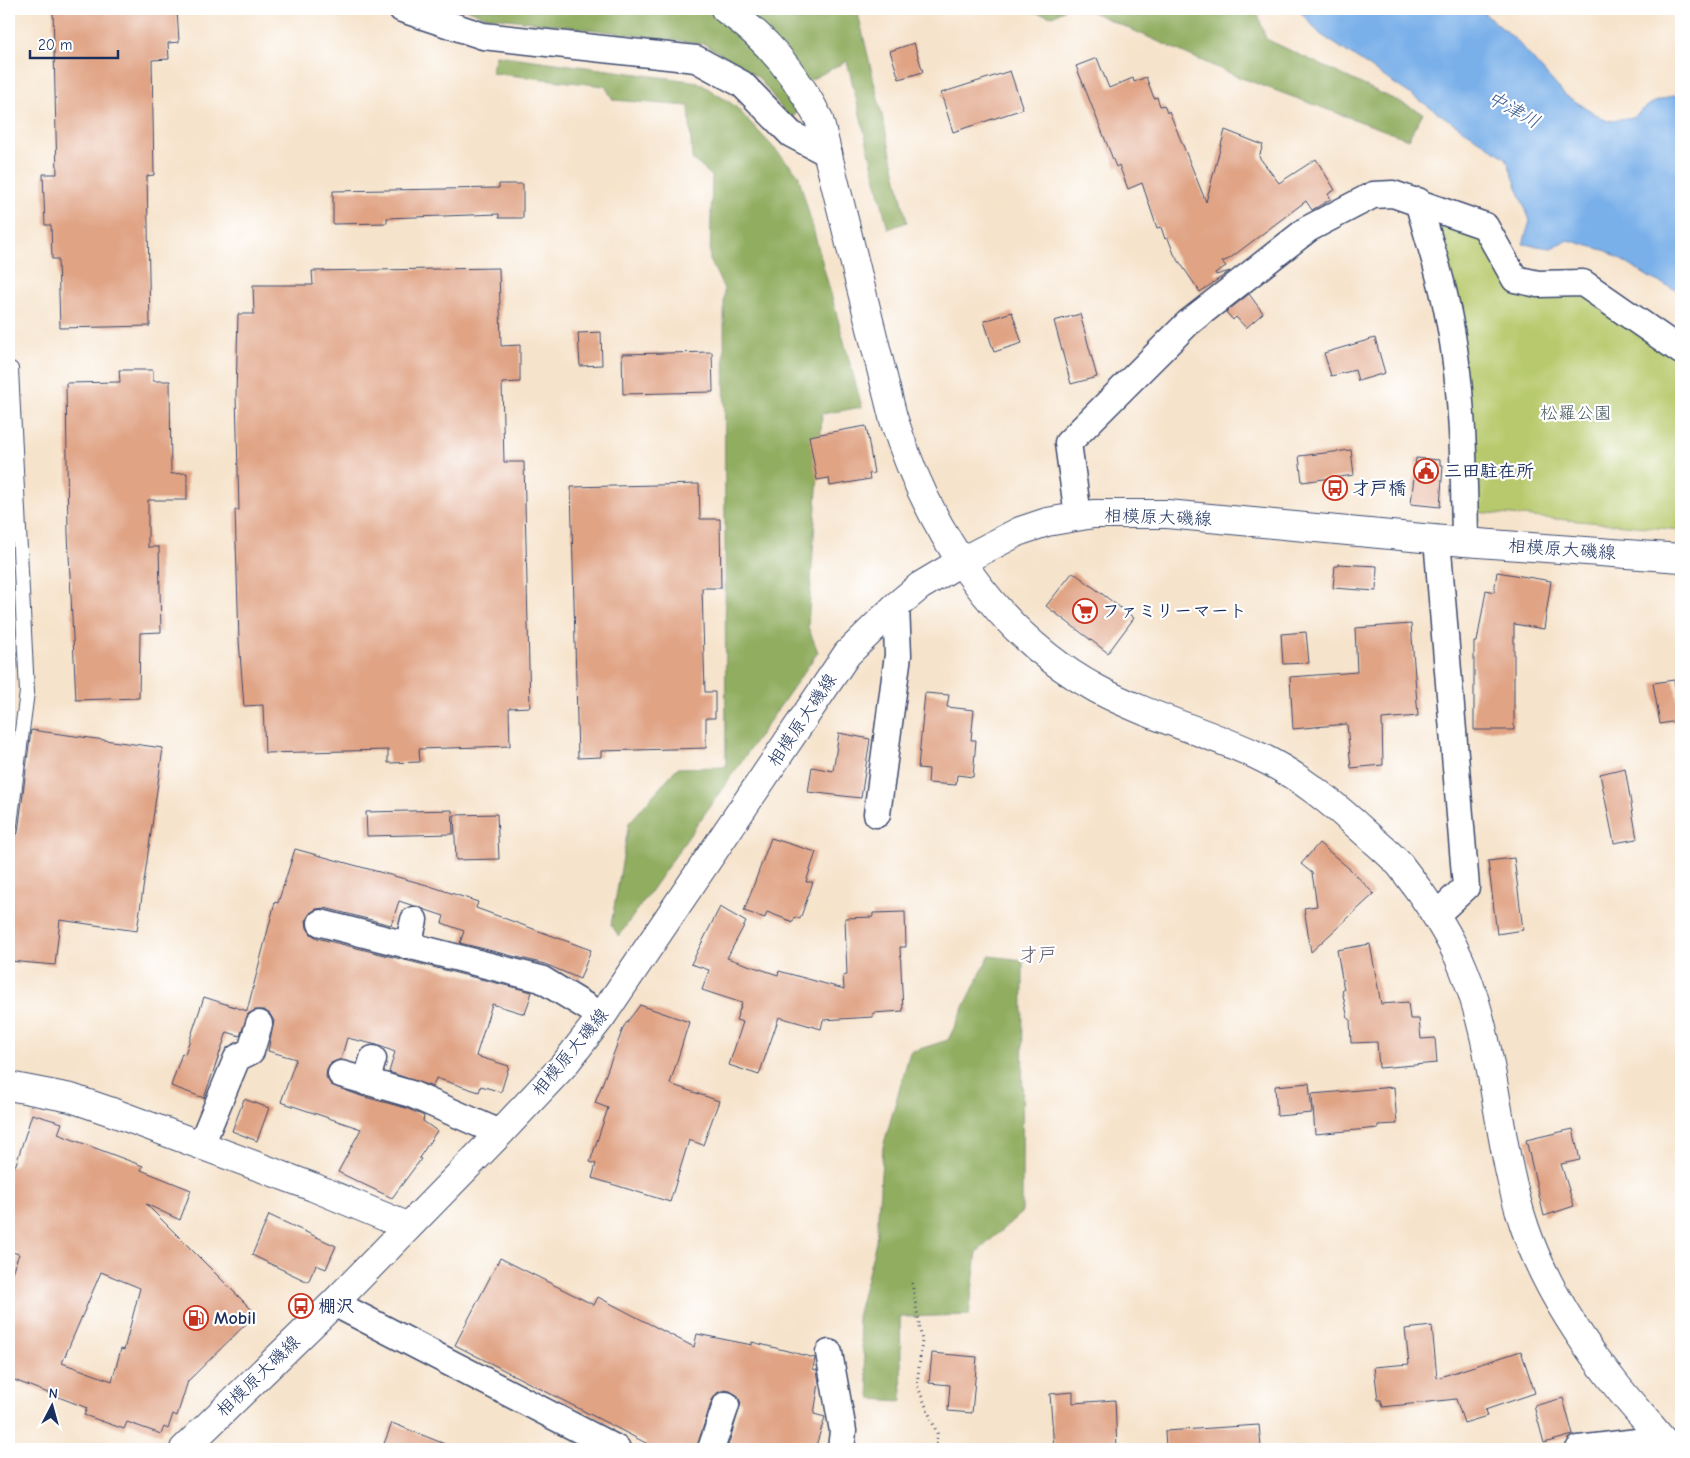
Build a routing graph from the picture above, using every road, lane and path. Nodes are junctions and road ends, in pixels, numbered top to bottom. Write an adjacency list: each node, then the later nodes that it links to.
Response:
1 (402, 9): 3 (street)
2 (725, 9): 3 (street)
3 (829, 154): 11 (street)
4 (1418, 201): 5 (street); 7 (street); 9 (street)
5 (1681, 351)
6 (9, 369): 14 (lane)
7 (1078, 516): 8 (street, 相模原大磯線); 11 (street, 相模原大磯線)
8 (1437, 539): 9 (street, 相模原大磯線); 15 (street)
9 (1465, 542): 10 (street, 相模原大磯線)
10 (1681, 558)
11 (962, 561): 12 (street, 相模原大磯線); 15 (street)
12 (896, 606): 13 (street); 19 (street, 相模原大磯線)
13 (877, 814)
14 (9, 832)
15 (1436, 915): 30 (street)
16 (414, 920): 18 (street)
17 (321, 923): 18 (street)
18 (408, 946): 19 (street)
19 (602, 1016): 23 (street, 相模原大磯線)
20 (259, 1024): 24 (street)
21 (341, 1074): 23 (street)
22 (9, 1086): 24 (street)
23 (500, 1133): 25 (street, 相模原大磯線)
24 (202, 1145): 25 (street)
25 (407, 1226): 27 (street, 相模原大磯線)
26 (912, 1283): 35 (path)
27 (334, 1303): 31 (street, 相模原大磯線); 32 (street)
28 (829, 1353): 34 (street)
29 (726, 1405): 33 (street)
30 (1666, 1444): 36 (street)
31 (184, 1449)
32 (617, 1449)
33 (711, 1449)
34 (841, 1449)
35 (936, 1449)
36 (1579, 1449)

